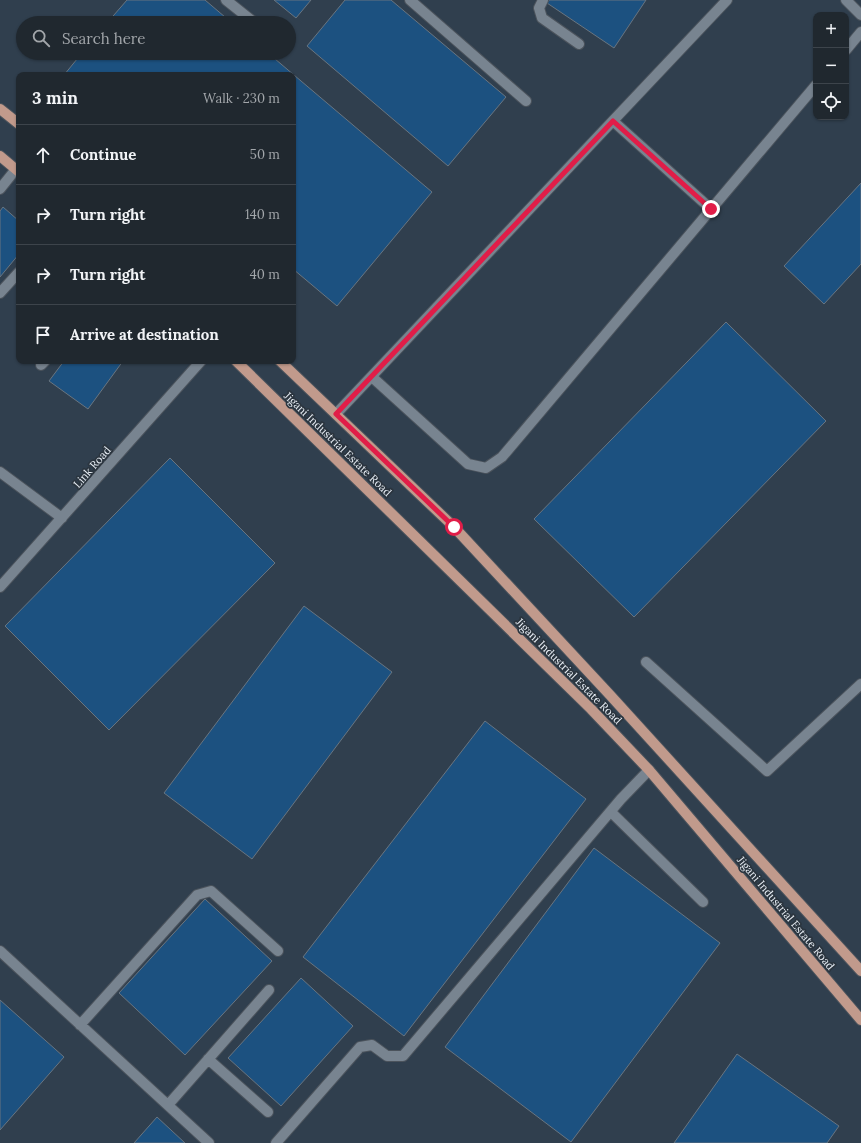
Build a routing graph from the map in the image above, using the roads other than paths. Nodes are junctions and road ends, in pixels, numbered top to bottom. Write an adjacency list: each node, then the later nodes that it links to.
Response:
1 (226, 0): 7 (street)
2 (410, 0): 12 (street)
3 (544, 0): 9 (street)
4 (727, 0): 14 (street)
5 (846, 0): 6 (street)
6 (861, 15)
7 (246, 16)
8 (861, 32): 10 (street)
9 (579, 44)
10 (848, 48)
11 (813, 89): 20 (street)
12 (526, 101)
13 (0, 109): 15 (main road)
14 (613, 121): 20 (street); 26 (street)
15 (16, 122)
16 (0, 156): 17 (main road)
17 (16, 169)
18 (16, 171): 19 (street)
19 (0, 189)
20 (711, 209): 26 (street)
21 (16, 275): 22 (street)
22 (0, 293)
23 (198, 364): 29 (street, Link Road)
24 (239, 364): 33 (main road, Jigani Industrial Estate Road)
25 (283, 364): 27 (main road, Jigani Industrial Estate Road)
26 (372, 377): 27 (street)
27 (336, 414): 38 (main road, Jigani Industrial Estate Road)
28 (0, 472): 29 (street)
29 (62, 518): 30 (street, Link Road)
30 (0, 588)
31 (646, 662): 32 (street)
32 (861, 684)
33 (649, 770): 34 (street); 40 (main road, Jigani Industrial Estate Road)
34 (611, 812): 35 (street); 46 (street)
35 (703, 902)
36 (0, 951): 41 (street)
37 (278, 951): 41 (street)
38 (861, 972)
39 (269, 990): 42 (street)
40 (861, 1020)
41 (80, 1025): 43 (street)
42 (208, 1059): 43 (street); 44 (street)
43 (168, 1105): 45 (street)
44 (268, 1112)
45 (209, 1143)
46 (276, 1143)

